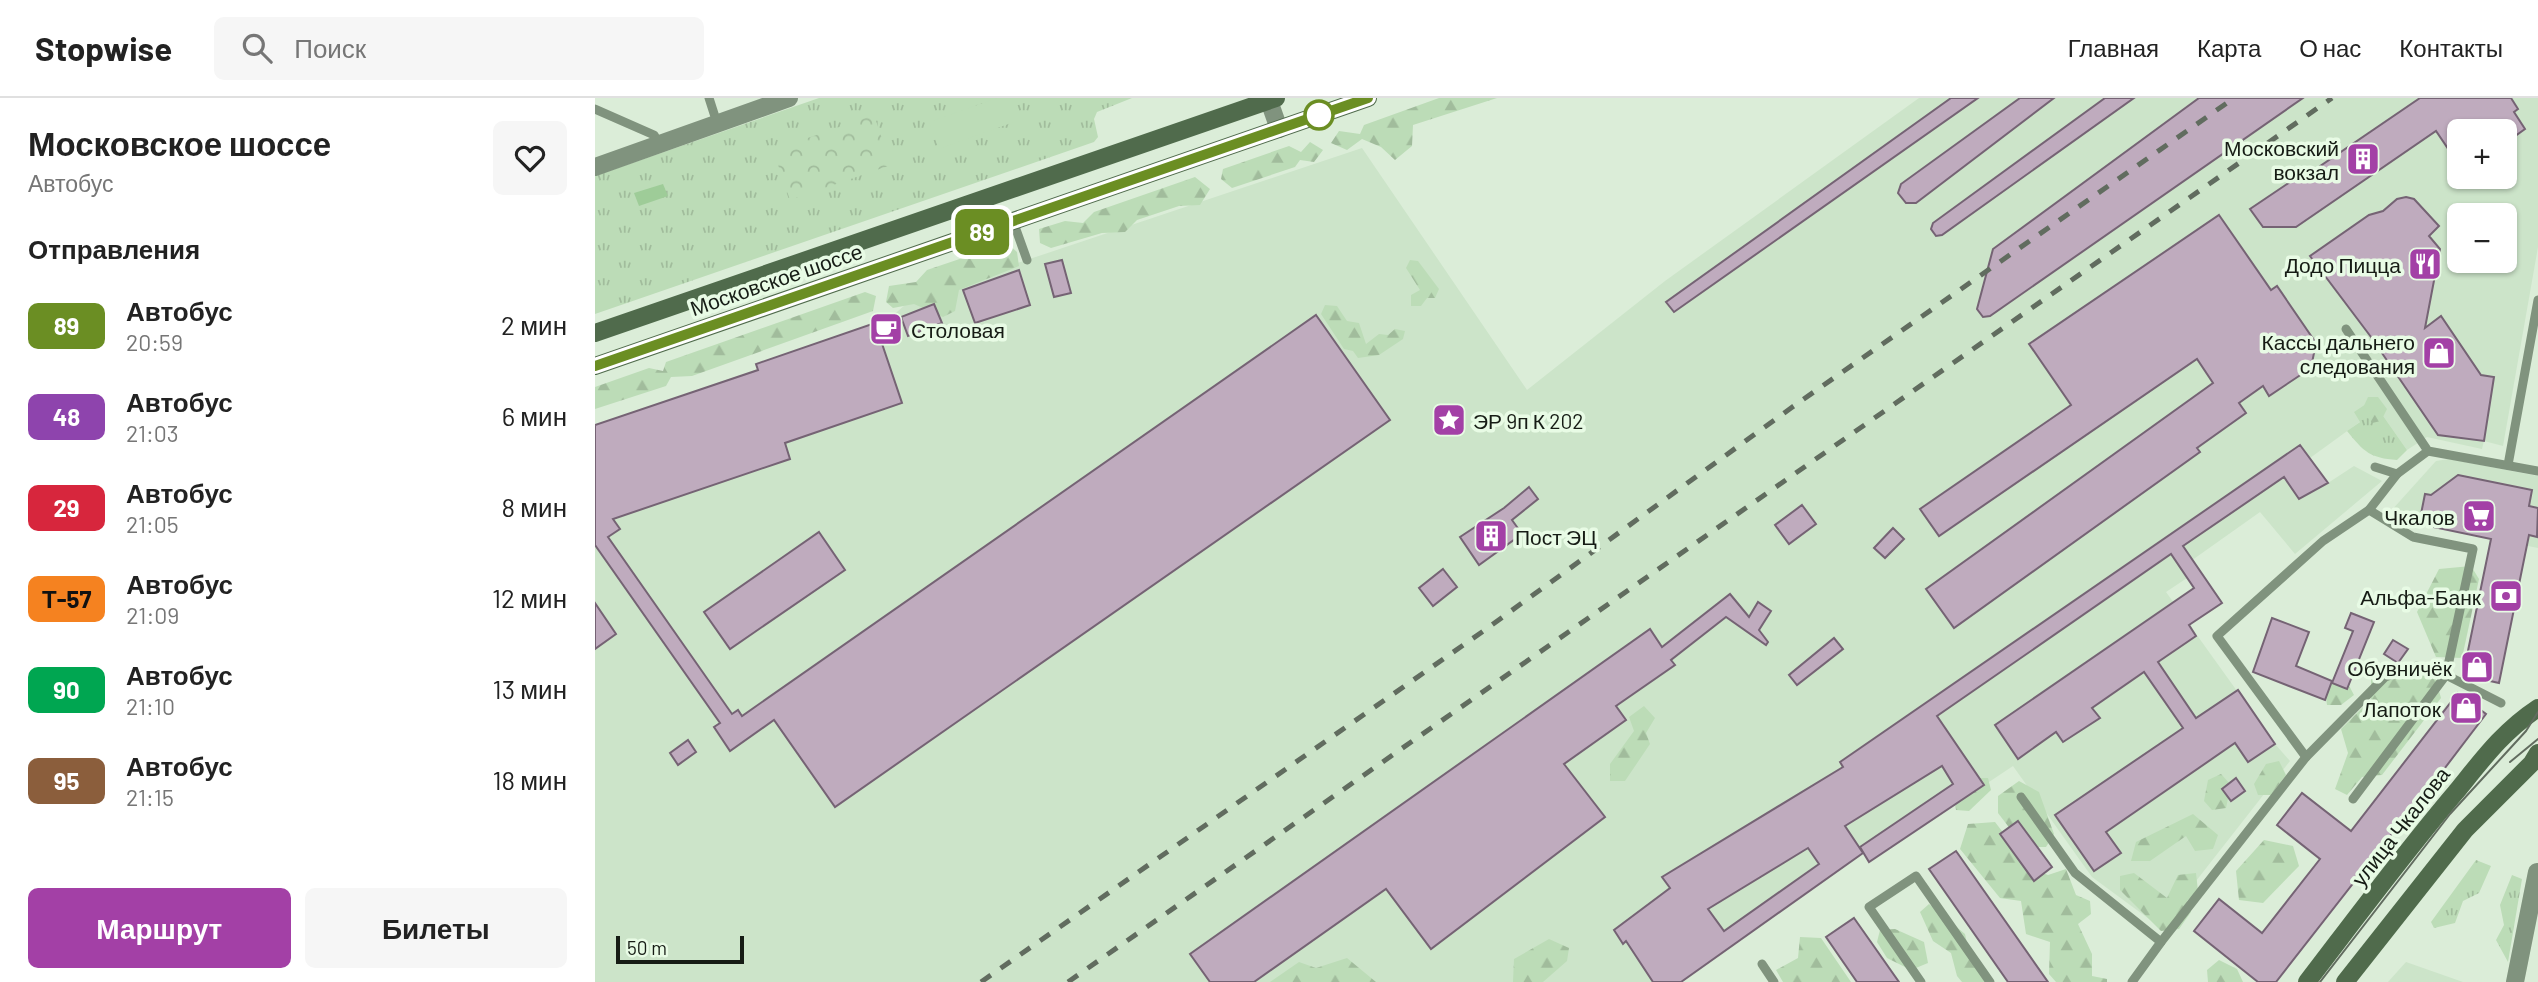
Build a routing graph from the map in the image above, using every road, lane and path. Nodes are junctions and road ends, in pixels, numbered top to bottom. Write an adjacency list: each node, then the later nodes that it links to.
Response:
1 (709, 98): 6 (lane)
2 (1368, 98): 7 (main road, Московское шоссе)
3 (1271, 99): 7 (street); 14 (main road, Московское шоссе)
4 (778, 100): 6 (street)
5 (595, 109): 8 (lane)
6 (717, 123): 8 (street)
7 (1279, 129): 10 (main road, Московское шоссе)
8 (659, 144): 9 (street)
9 (595, 167)
10 (1013, 221): 11 (lane); 15 (main road, Московское шоссе)
11 (1027, 260)
12 (2538, 300): 17 (lane)
13 (2346, 329): 16 (lane)
14 (595, 333)
15 (595, 366)
16 (2428, 451): 17 (lane); 20 (lane)
17 (2508, 465): 19 (lane)
18 (2375, 467): 20 (lane)
19 (2538, 471)
20 (2397, 474): 21 (lane)
21 (2369, 510): 22 (lane); 26 (lane)
22 (2445, 675): 23 (lane); 26 (lane); 28 (lane)
23 (2501, 703)
24 (2538, 708): 36 (main road, улица Чкалова)
25 (2538, 753): 37 (main road)
26 (2306, 757): 30 (lane)
27 (2021, 797): 30 (lane)
28 (2353, 799)
29 (2537, 872): 38 (street)
30 (2161, 942): 35 (lane)
31 (1762, 964): 32 (lane)
32 (1774, 982)
33 (1921, 982): 34 (lane)
34 (1990, 982)
35 (2132, 982)
36 (2307, 982)
37 (2345, 982)
38 (2515, 982)

